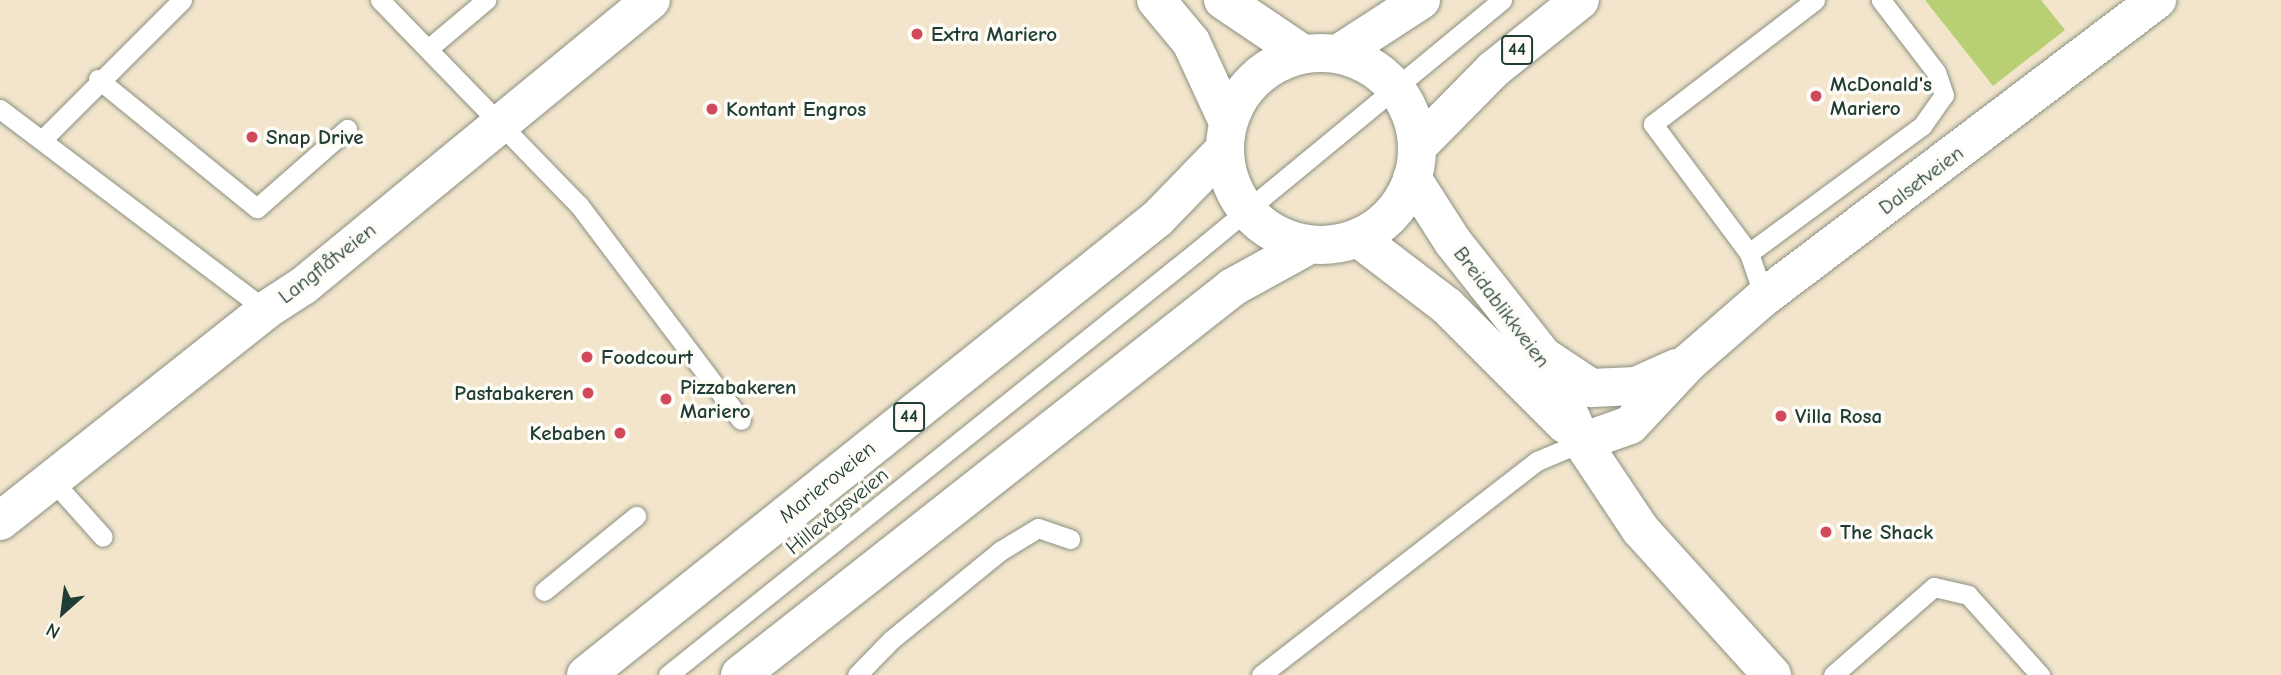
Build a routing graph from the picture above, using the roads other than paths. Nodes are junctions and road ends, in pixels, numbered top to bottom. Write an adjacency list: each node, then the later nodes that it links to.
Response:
1 (182, 0): 15 (lane)
2 (380, 0): 13 (lane)
3 (486, 0): 13 (lane)
4 (651, 0): 18 (main road, Langflåtveien)
5 (1156, 0): 20 (main road)
6 (1223, 0): 14 (main road)
7 (1421, 0): 14 (main road, 44)
8 (1502, 0): 16 (lane, Hillevågsveien)
9 (1580, 0): 22 (main road, 44)
10 (1815, 0): 26 (lane)
11 (1881, 0): 26 (lane)
12 (2157, 0): 27 (main road, Dalsetveien)
13 (429, 48): 18 (lane)
14 (1320, 54): 16 (main road); 20 (main road, 44)
15 (98, 79): 19 (lane); 21 (lane)
16 (1394, 87): 22 (main road); 23 (lane, Hillevågsveien)
17 (0, 109): 21 (lane)
18 (499, 122): 28 (main road, Langflåtveien); 31 (lane)
19 (347, 129)
20 (1226, 136): 23 (main road, 44); 39 (main road, Marieroveien / 44)
21 (42, 140): 28 (lane)
22 (1415, 163): 24 (main road, 44); 29 (main road, Breidablikkveien)
23 (1247, 211): 25 (main road, 44); 40 (lane, Hillevågsveien)
24 (1358, 238): 25 (main road, 44); 32 (main road, Breidablikkveien)
25 (1309, 244): 41 (main road, 44)
26 (1749, 253): 27 (lane)
27 (1764, 297): 30 (main road, Dalsetveien)
28 (266, 310): 33 (main road, Langflåtveien)
29 (1543, 356): 30 (main road, Dalsetveien); 32 (main road, Breidablikkveien)
30 (1688, 363): 32 (main road, Dalsetveien)
31 (741, 420)
32 (1582, 442): 43 (lane); 44 (main road, Breidablikkveien)
33 (52, 480): 35 (main road, Langflåtveien); 36 (lane)
34 (636, 516): 38 (lane)
35 (0, 521)
36 (103, 537)
37 (1070, 539): 42 (lane)
38 (544, 591)
39 (586, 675)
40 (668, 675)
41 (740, 675)
42 (857, 675)
43 (1261, 675)
44 (1772, 675)
45 (1833, 675): 46 (lane)
46 (2040, 675)

